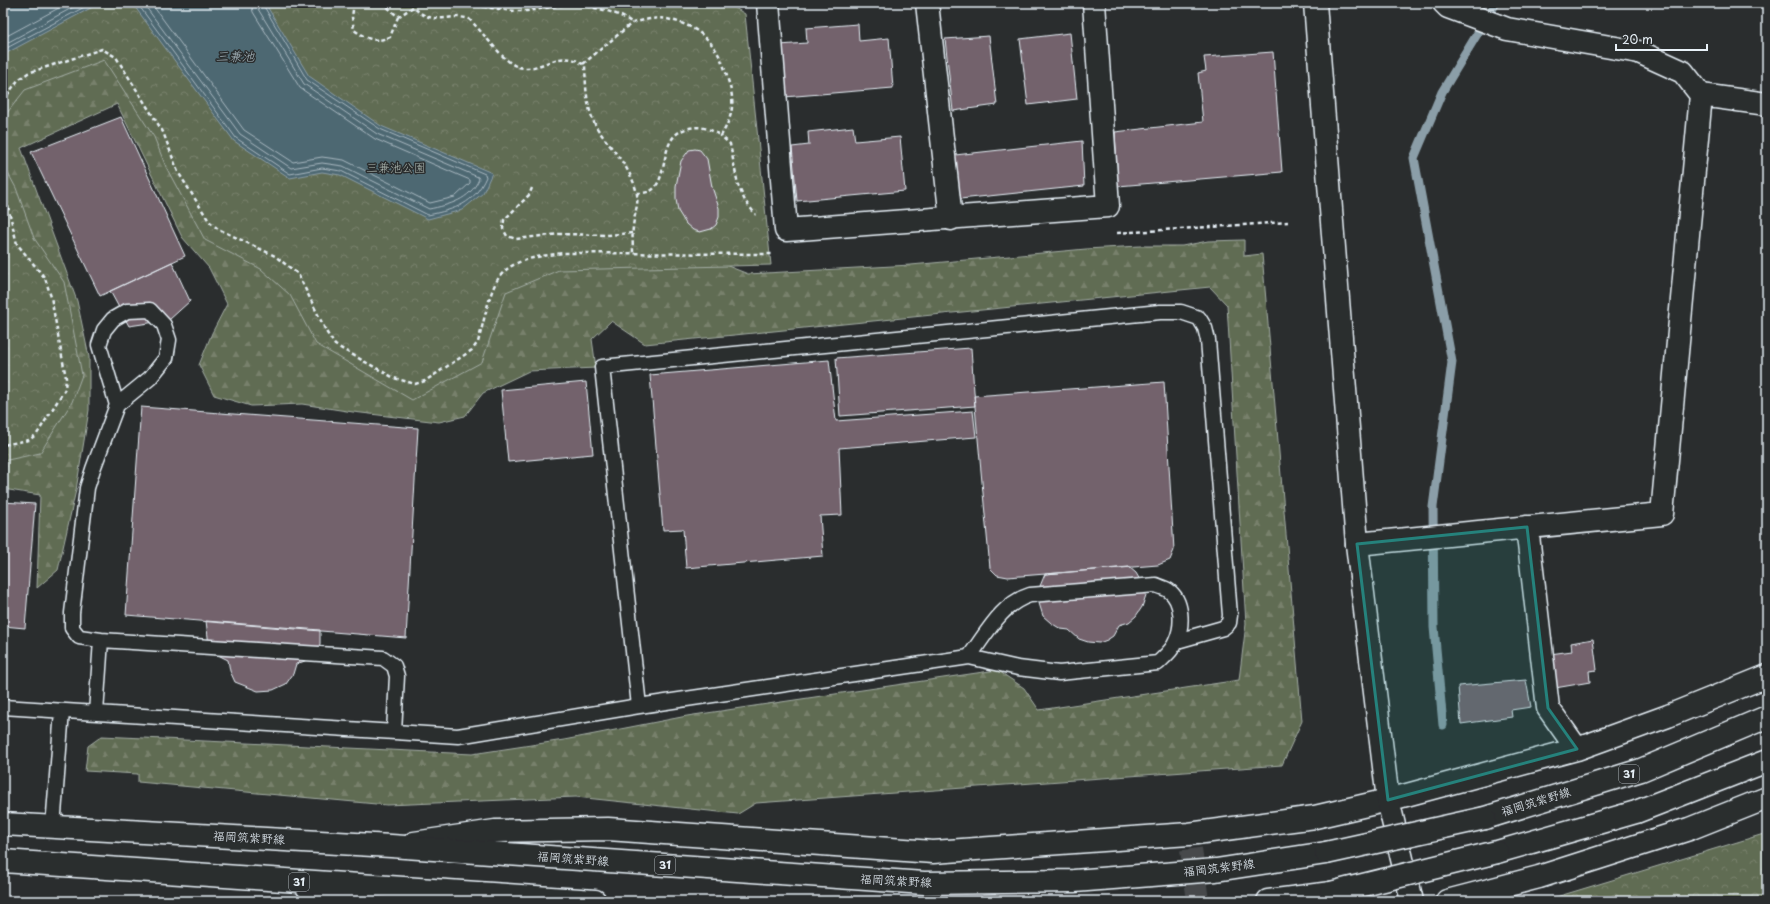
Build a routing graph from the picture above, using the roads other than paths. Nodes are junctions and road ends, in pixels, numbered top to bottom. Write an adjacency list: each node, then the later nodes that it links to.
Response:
1 (768, 3): 8 (street)
2 (927, 3): 8 (street)
3 (1094, 3): 8 (street)
4 (1315, 3): 11 (street)
5 (1446, 5): 6 (street)
6 (1701, 95): 7 (street); 10 (street)
7 (1767, 104)
8 (952, 219)
9 (117, 405): 9 (lane); 12 (lane)
10 (1527, 527): 11 (street); 22 (street)
11 (1357, 544): 25 (street)
12 (101, 640): 19 (lane); 21 (lane)
13 (1176, 641): 14 (lane); 14 (lane); 16 (lane)
14 (969, 657): 16 (lane)
15 (1767, 676): 22 (street)
16 (639, 706): 21 (lane)
17 (3, 707): 18 (lane)
18 (62, 711): 19 (lane); 27 (lane)
19 (96, 713): 21 (lane)
20 (1767, 717): 28 (street, 福岡筑紫野線 / 31, bridge)
21 (394, 732)
22 (1577, 748): 25 (street)
23 (1767, 761): 33 (street, bridge)
24 (1767, 798): 35 (street)
25 (1388, 800): 28 (street); 34 (street)
26 (3, 824): 27 (street, 福岡筑紫野線 / 31)
27 (53, 827): 28 (street, 福岡筑紫野線 / 31)
28 (392, 846)
29 (3, 861): 30 (street, 31)
30 (284, 881): 31 (street); 32 (street, 31)
31 (360, 901)
32 (595, 901)
33 (1268, 901)
34 (1412, 901)
35 (1447, 901)

